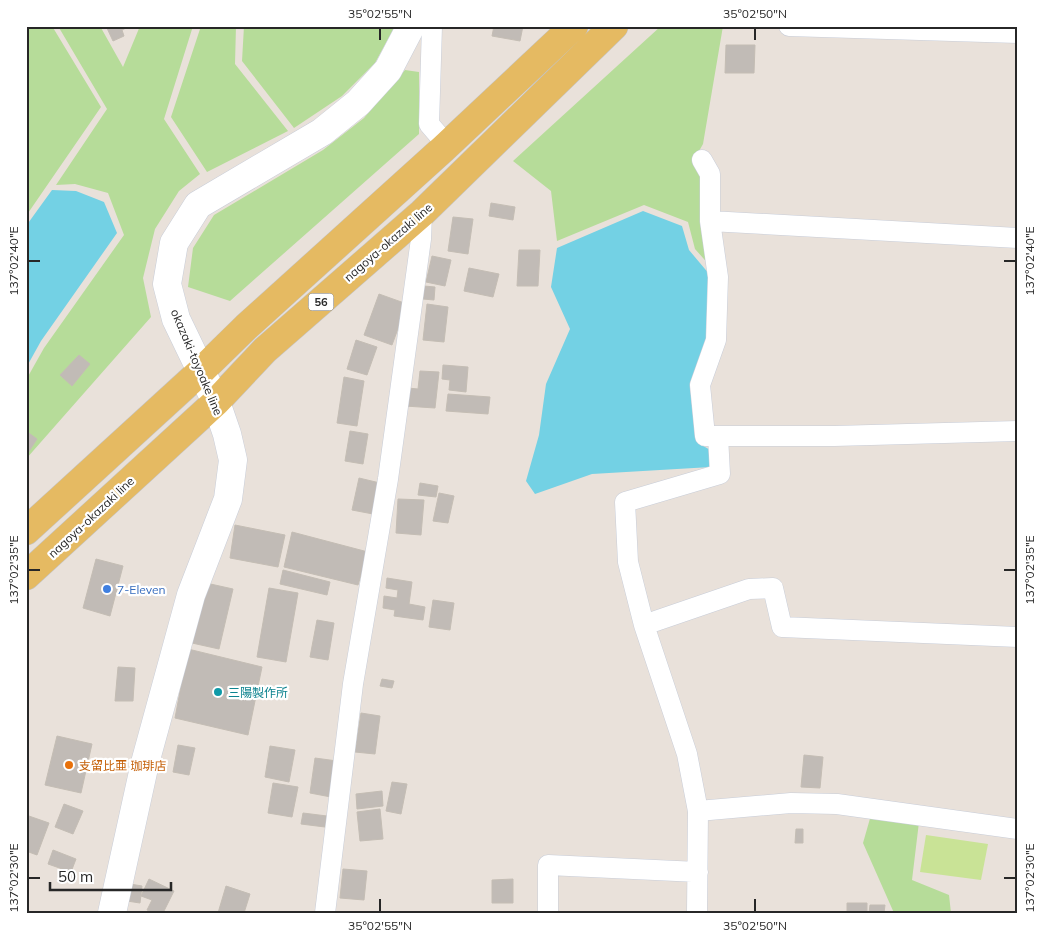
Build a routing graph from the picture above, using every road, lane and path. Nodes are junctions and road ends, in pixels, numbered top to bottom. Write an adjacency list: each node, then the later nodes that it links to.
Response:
1 (411, 26): 8 (main road, okazaki-toyoake line)
2 (432, 26): 7 (street)
3 (574, 26): 9 (main road, 56)
4 (614, 26): 11 (main road, nagoya-okazaki line / 56)
5 (789, 26): 6 (street)
6 (1018, 33)
7 (431, 67): 8 (street); 9 (street)
8 (388, 70): 14 (main road, okazaki-toyoake line)
9 (447, 145): 14 (main road, 56)
10 (702, 160): 12 (street)
11 (422, 213): 15 (main road, nagoya-okazaki line / 56); 26 (street)
12 (710, 221): 13 (street); 17 (street)
13 (1018, 238)
14 (200, 372): 15 (main road, okazaki-toyoake line); 18 (main road, 56)
15 (216, 402): 19 (main road, nagoya-okazaki line / 56); 25 (main road, okazaki-toyoake line)
16 (1018, 431): 17 (street)
17 (718, 436): 20 (street)
18 (26, 531)
19 (26, 576)
20 (644, 624): 21 (street); 22 (street)
21 (1018, 637)
22 (698, 811): 23 (street); 24 (street)
23 (1018, 829)
24 (698, 872): 27 (street); 28 (street)
25 (112, 913)
26 (324, 913)
27 (548, 913)
28 (697, 913)

